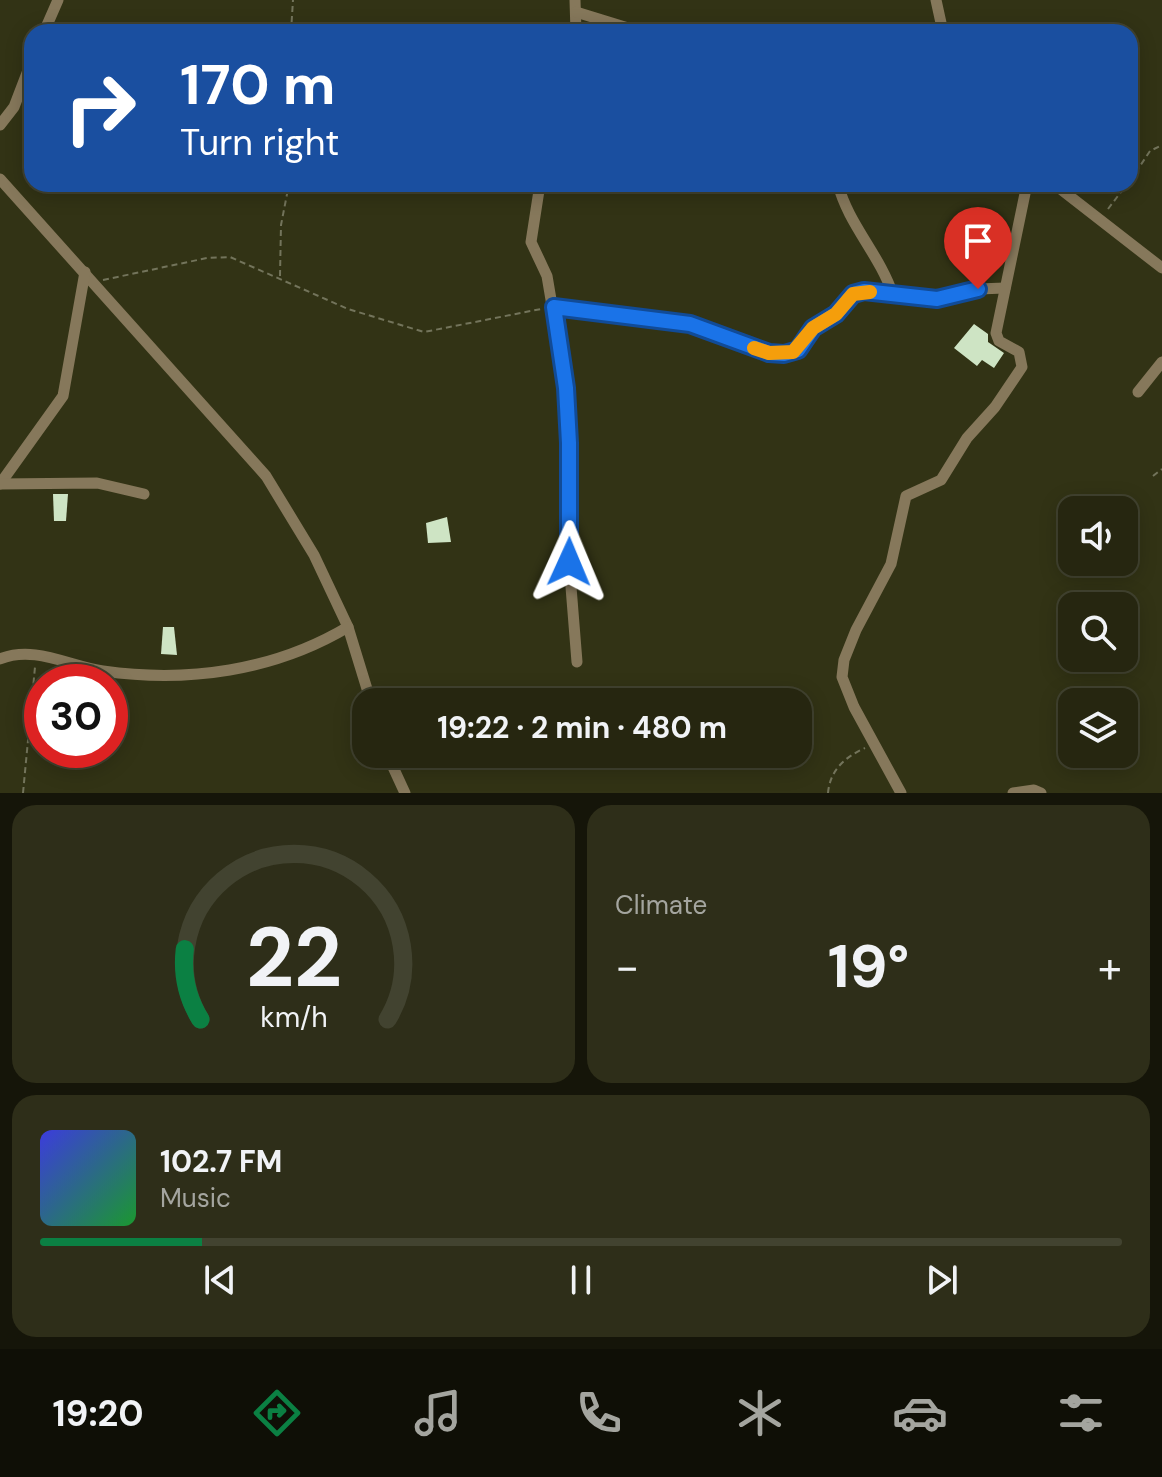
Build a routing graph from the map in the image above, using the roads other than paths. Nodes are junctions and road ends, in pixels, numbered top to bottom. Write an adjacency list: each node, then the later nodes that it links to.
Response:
1 (58, 0): 4 (street)
2 (936, 0): 6 (street)
3 (575, 6): 5 (street)
4 (48, 24)
5 (621, 24)
6 (939, 24)
7 (24, 81): 8 (street)
8 (0, 125)
9 (0, 179): 17 (street)
10 (539, 192): 20 (street)
11 (841, 192): 19 (street)
12 (1025, 192): 18 (street)
13 (1064, 192): 15 (street)
14 (1108, 209): 15 (street)
15 (1104, 224): 16 (street)
16 (1162, 268)
17 (85, 272): 23 (street); 25 (street)
18 (1005, 288): 19 (street); 31 (street)
19 (893, 295): 20 (street)
20 (554, 307): 27 (street)
21 (1162, 362): 22 (street)
22 (1138, 392)
23 (0, 484): 24 (street)
24 (144, 494)
25 (348, 627): 26 (street); 28 (street)
26 (0, 659)
27 (577, 662)
28 (367, 688)
29 (393, 768): 30 (street)
30 (405, 793)
31 (901, 793)
32 (1013, 793): 33 (street)
33 (1041, 793)

